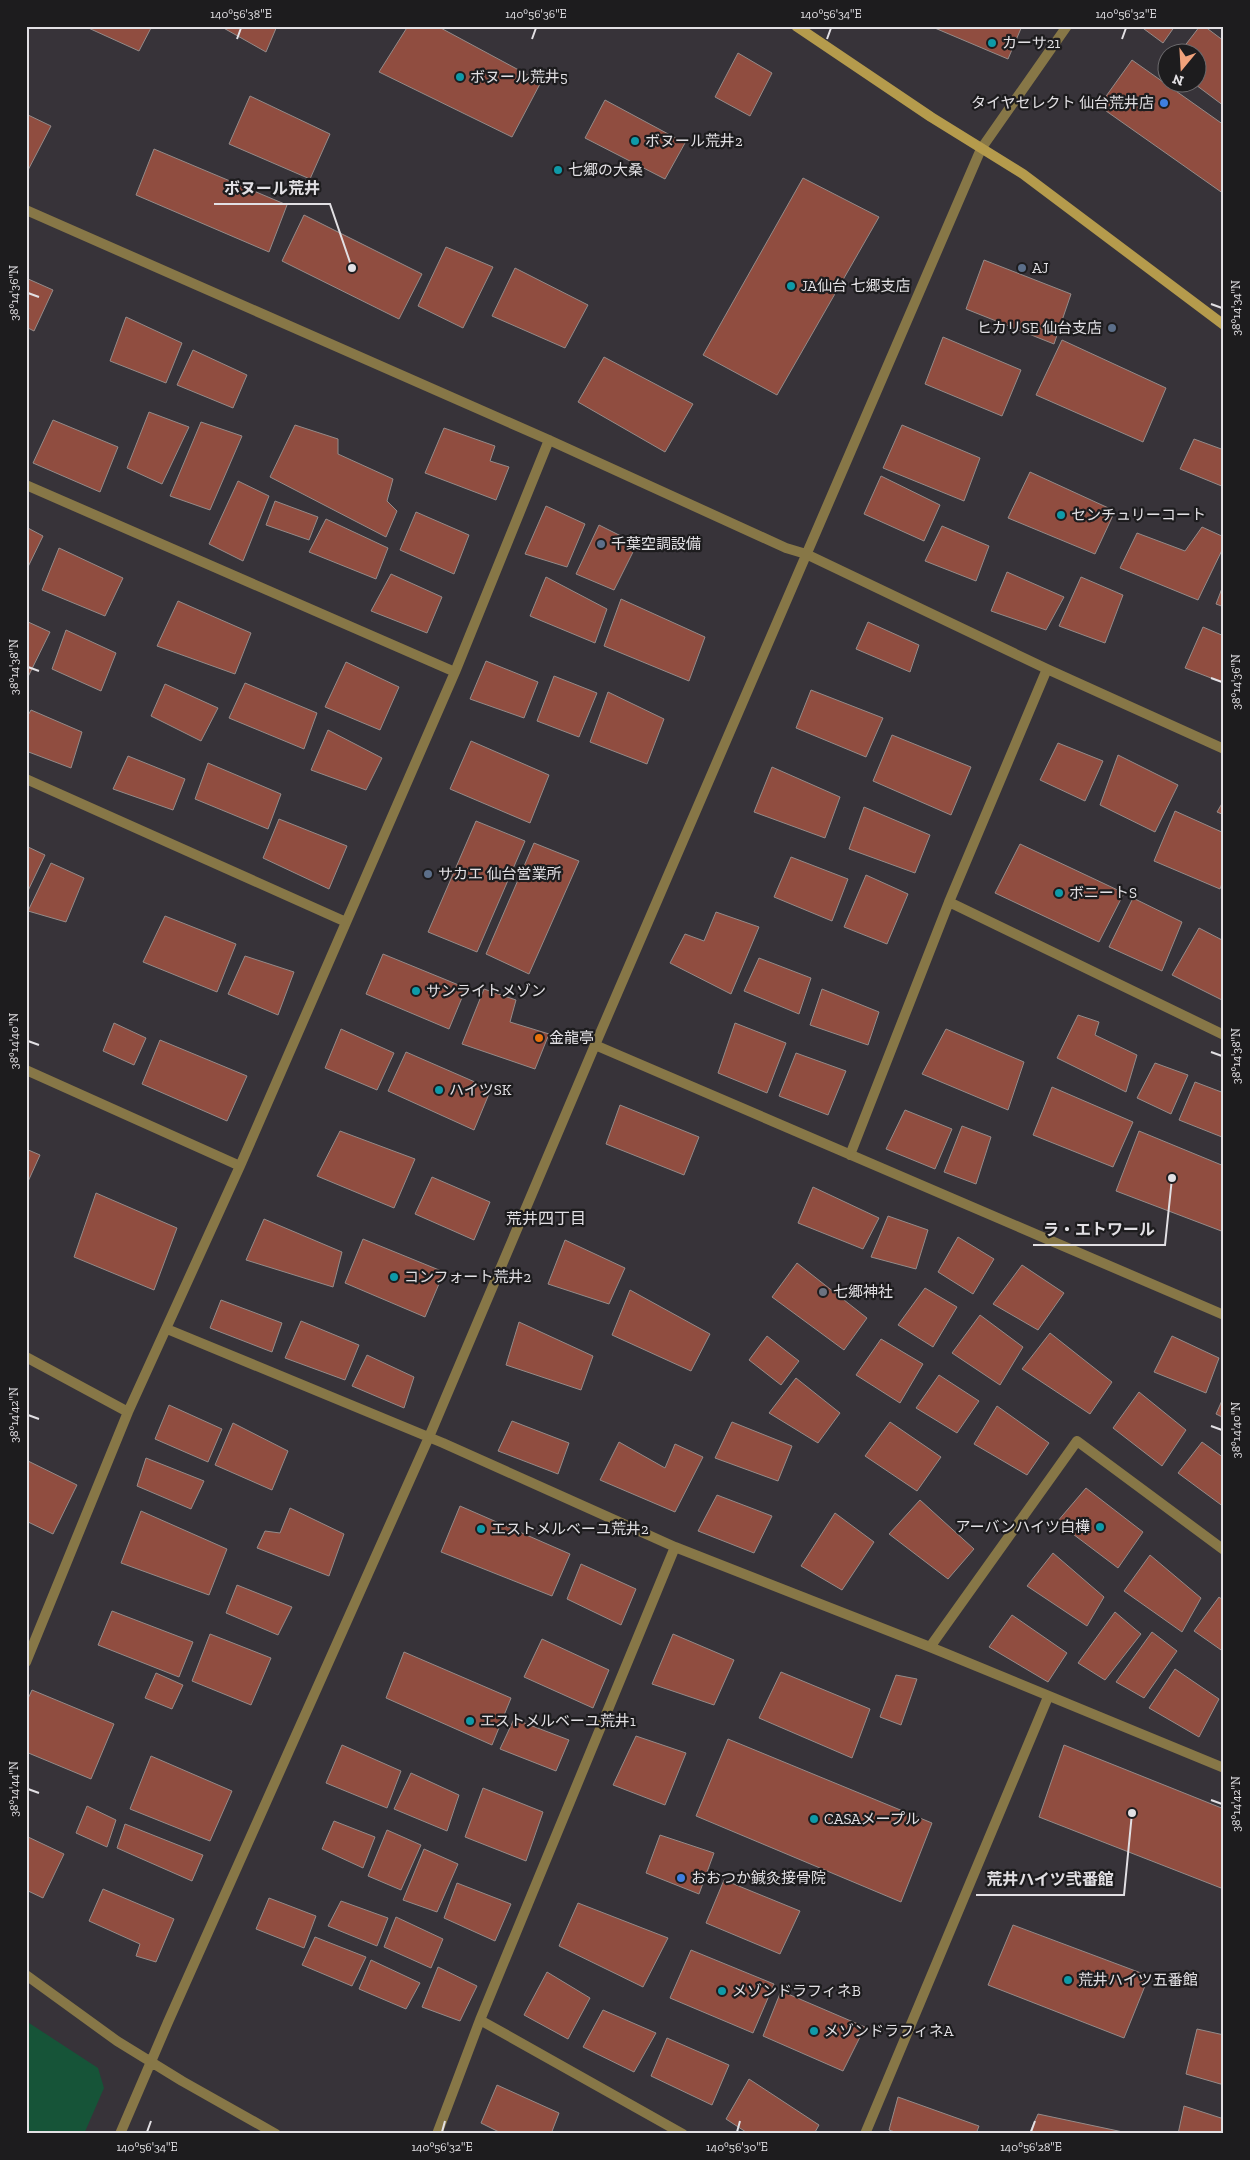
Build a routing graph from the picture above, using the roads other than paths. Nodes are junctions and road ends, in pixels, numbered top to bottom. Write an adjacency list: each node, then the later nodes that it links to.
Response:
1 (796, 26): 3 (street)
2 (1067, 26): 3 (street)
3 (981, 149): 5 (street); 8 (street)
4 (26, 210): 6 (street)
5 (1224, 325)
6 (549, 440): 8 (street); 10 (street)
7 (26, 485): 10 (street)
8 (806, 554): 9 (street); 16 (street)
9 (1047, 669): 11 (street); 13 (street)
10 (455, 672): 14 (street)
11 (1224, 749)
12 (26, 780): 14 (street)
13 (949, 902): 15 (street); 18 (street)
14 (346, 922): 19 (street)
15 (1224, 1035)
16 (595, 1045): 18 (street); 24 (street)
17 (26, 1070): 19 (street)
18 (850, 1155): 20 (street)
19 (240, 1166): 21 (street)
20 (1224, 1315)
21 (167, 1329): 23 (street); 24 (street)
22 (26, 1357): 23 (street)
23 (128, 1412): 28 (street)
24 (429, 1437): 25 (street); 33 (street)
25 (676, 1547): 27 (street); 32 (street)
26 (1224, 1550): 27 (street)
27 (930, 1647): 29 (street)
28 (26, 1662)
29 (1048, 1697): 30 (street); 38 (street)
30 (1224, 1768)
31 (26, 1975): 33 (street)
32 (480, 2020): 36 (street); 37 (street)
33 (151, 2062): 34 (street); 35 (street)
34 (120, 2134)
35 (276, 2134)
36 (437, 2134)
37 (683, 2134)
38 (865, 2134)

